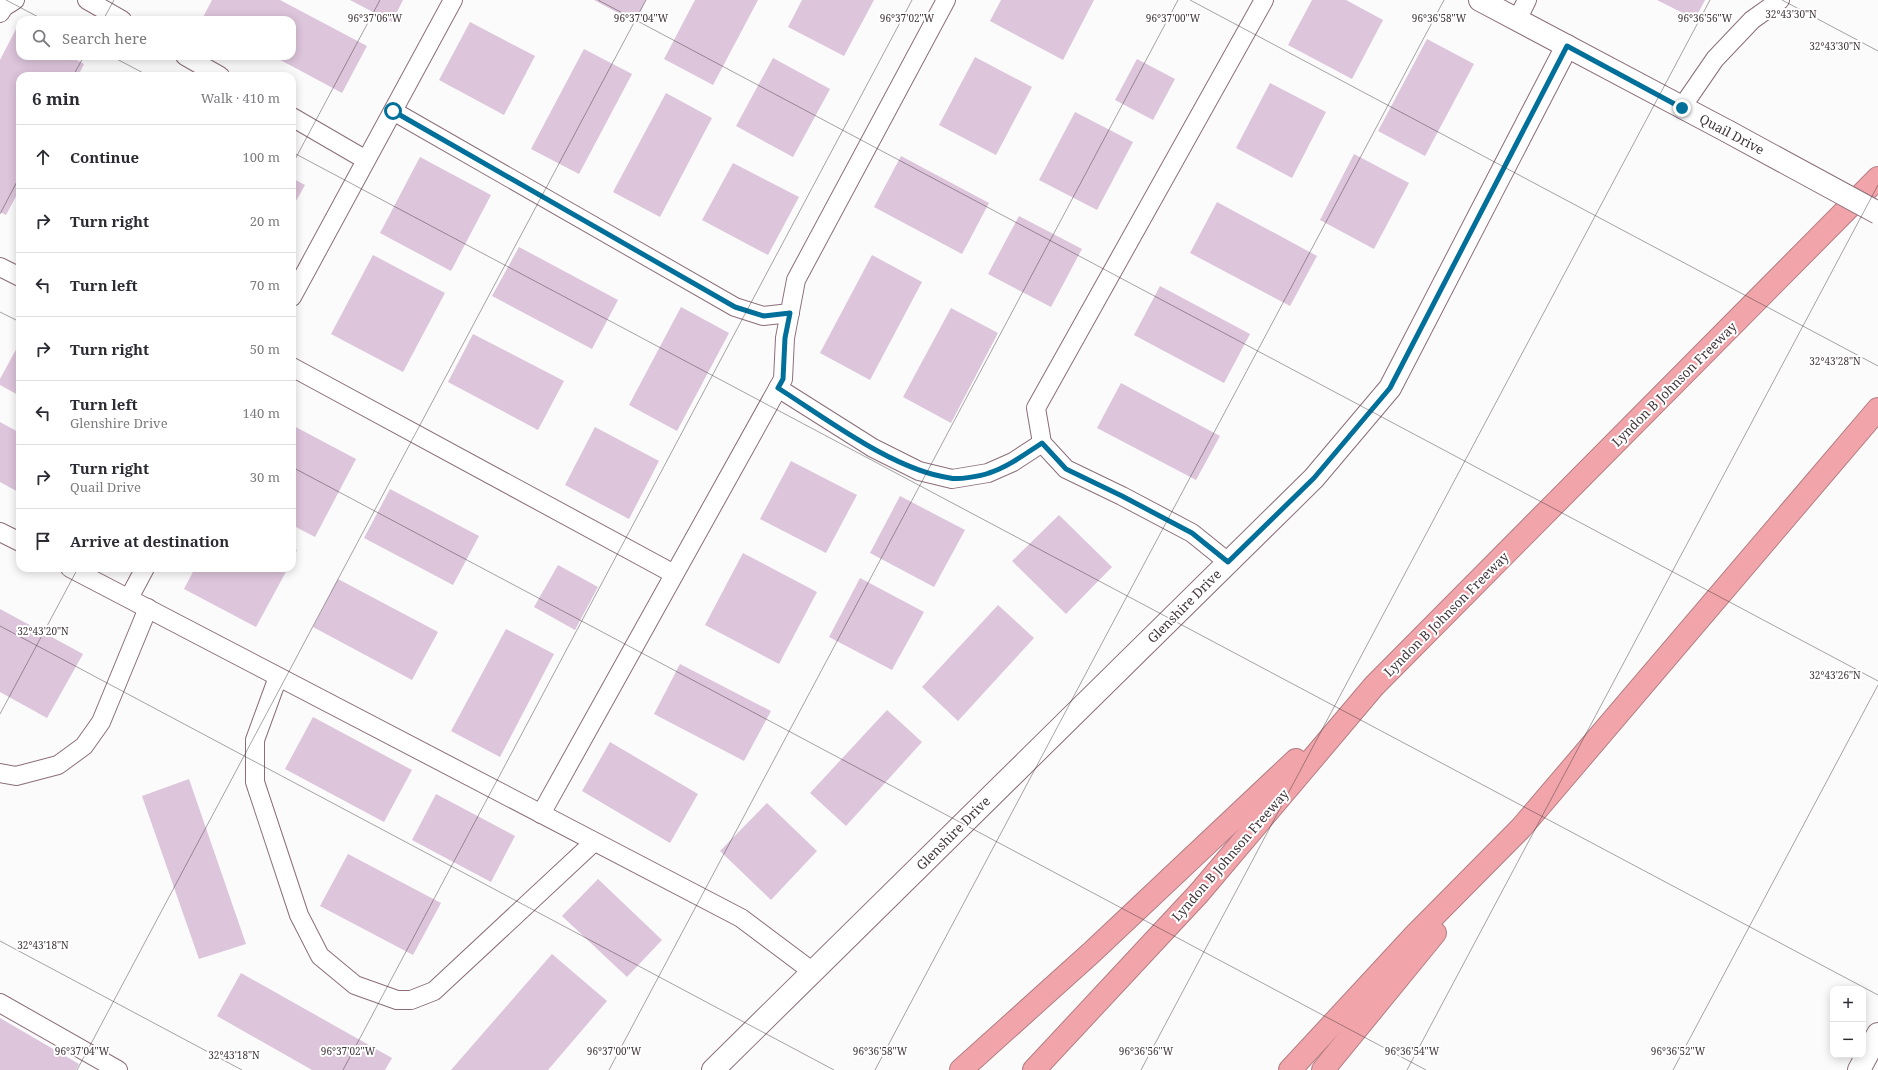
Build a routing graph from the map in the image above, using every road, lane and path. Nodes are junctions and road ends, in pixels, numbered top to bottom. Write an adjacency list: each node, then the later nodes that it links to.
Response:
1 (15, 0): 9 (lane)
2 (87, 0): 10 (lane)
3 (453, 0): 16 (lane)
4 (946, 0): 24 (lane)
5 (1264, 0): 28 (lane)
6 (1480, 0): 11 (street, Quail Drive)
7 (1527, 0): 11 (lane)
8 (1780, 0): 15 (lane)
9 (0, 14)
10 (115, 16)
11 (1517, 20): 12 (street, Quail Drive)
12 (1567, 46): 15 (street, Quail Drive); 31 (street, Glenshire Drive)
13 (192, 60): 14 (lane)
14 (213, 72)
15 (1682, 108): 20 (street, Quail Drive, bridge)
16 (393, 111): 18 (lane); 24 (lane)
17 (296, 120): 18 (lane)
18 (366, 160): 23 (lane)
19 (1878, 178): 38 (highway, Lyndon B Johnson Freeway)
20 (1878, 213)
21 (0, 267): 22 (lane)
22 (16, 275)
23 (296, 290)
24 (790, 313): 26 (lane)
25 (296, 369): 34 (lane)
26 (778, 388): 28 (lane); 34 (lane)
27 (1878, 409): 41 (highway)
28 (1042, 443): 31 (lane)
29 (0, 532): 30 (lane)
30 (16, 540)
31 (1228, 562): 43 (street, Glenshire Drive)
32 (78, 572): 35 (lane)
33 (143, 572): 35 (lane)
34 (674, 574): 40 (lane)
35 (129, 598): 36 (lane)
36 (148, 608): 37 (lane); 39 (lane)
37 (278, 676): 40 (lane); 42 (lane)
38 (1374, 686): 48 (highway); 49 (highway, Lyndon B Johnson Freeway)
39 (0, 773)
40 (541, 814): 42 (lane)
41 (1521, 828): 50 (highway); 51 (highway)
42 (594, 842): 43 (lane)
43 (813, 972): 47 (street, Glenshire Drive)
44 (0, 1003): 46 (lane)
45 (1878, 1034): 52 (street)
46 (118, 1070)
47 (713, 1070)
48 (961, 1070)
49 (1034, 1070)
50 (1290, 1070)
51 (1323, 1070)
52 (1859, 1070)

